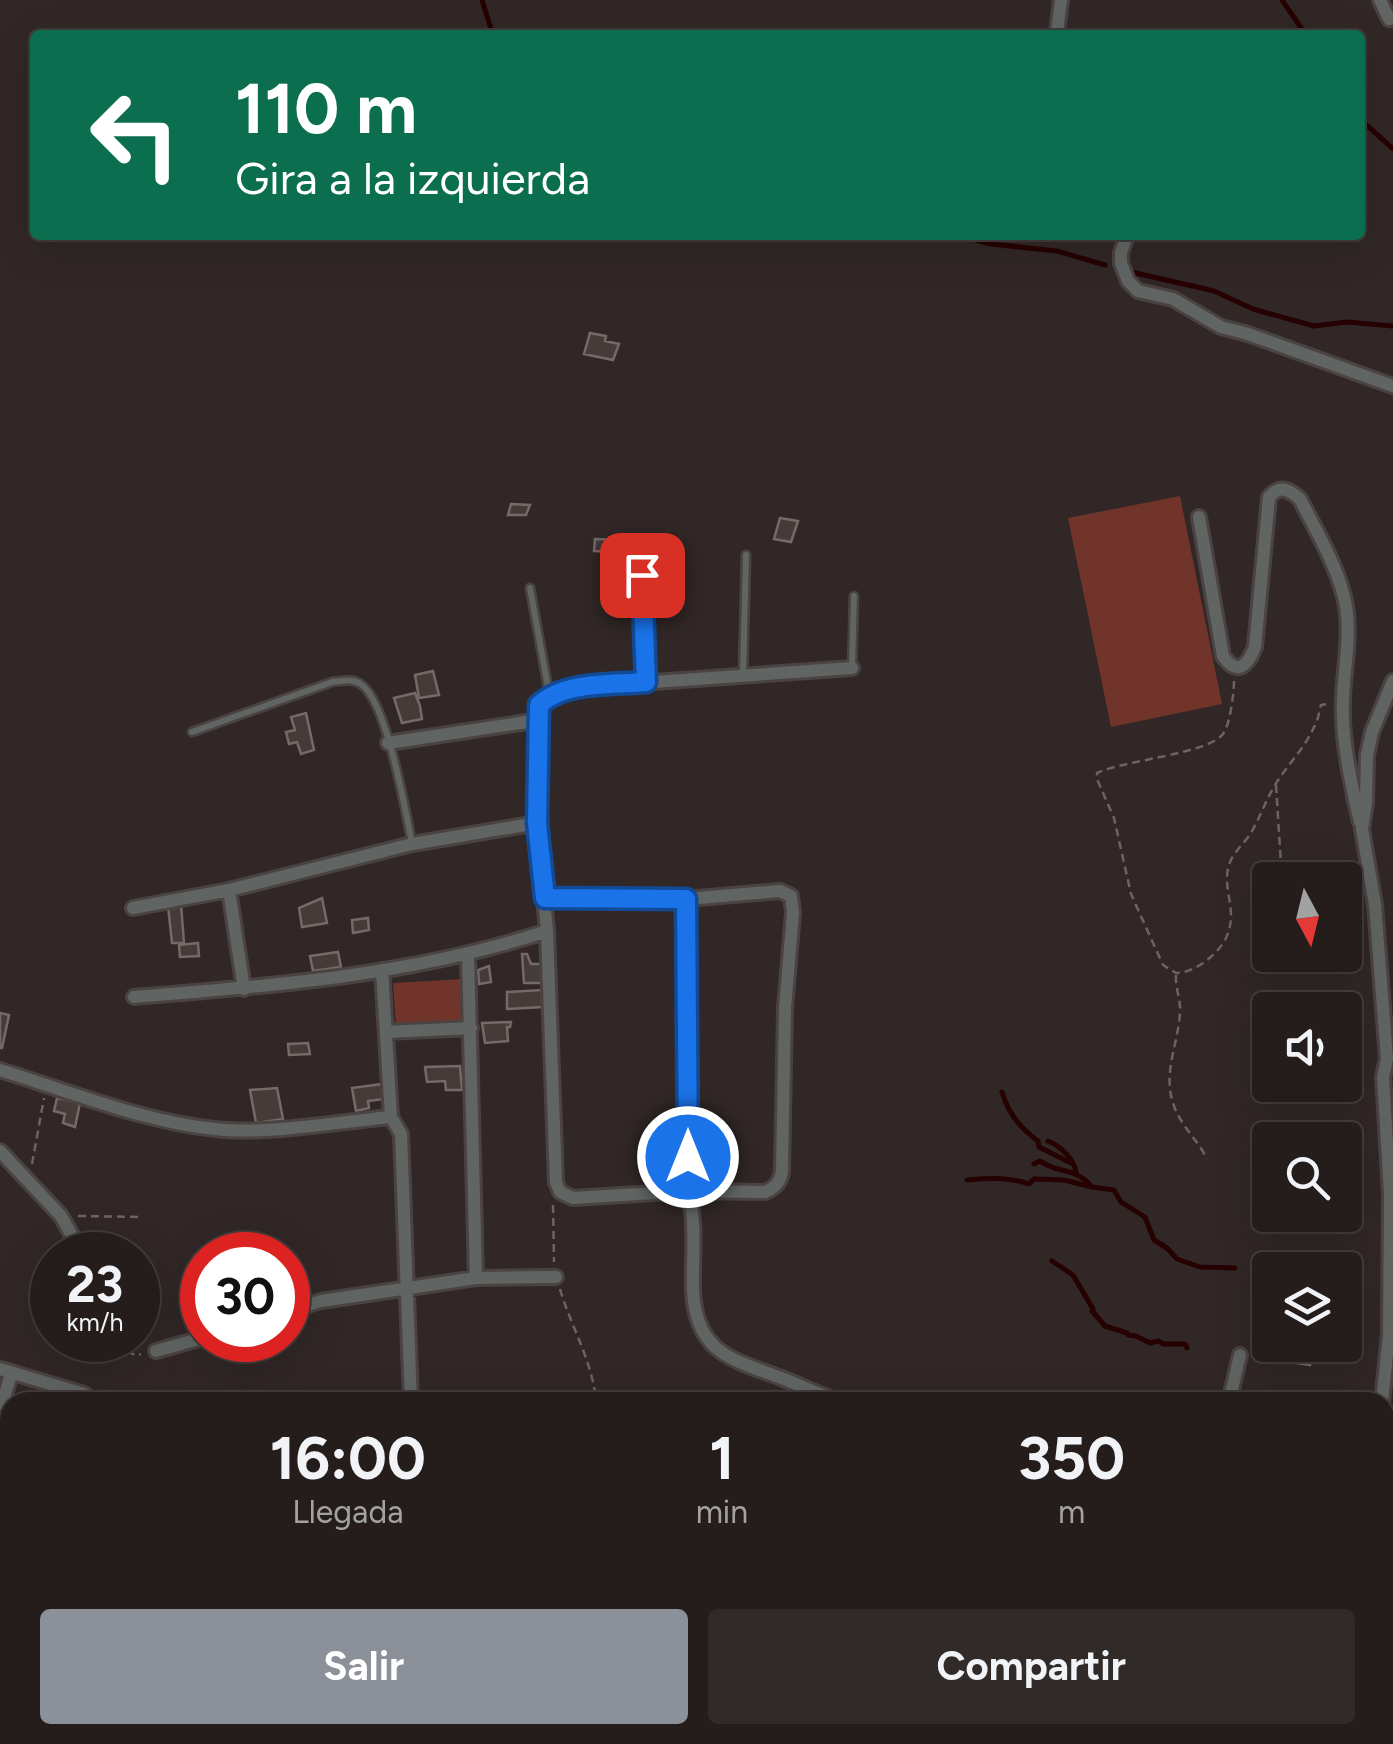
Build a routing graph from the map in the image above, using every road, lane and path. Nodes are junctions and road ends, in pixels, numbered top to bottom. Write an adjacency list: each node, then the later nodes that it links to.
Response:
1 (1061, 0): 4 (street)
2 (1380, 0): 3 (street)
3 (1389, 19)
4 (1058, 30)
5 (1125, 240): 6 (street)
6 (1393, 386)
7 (1199, 517): 12 (street)
8 (746, 555): 14 (lane)
9 (642, 575): 16 (lane)
10 (530, 588): 17 (lane)
11 (854, 596): 13 (lane)
12 (1235, 667): 18 (street); 34 (path)
13 (852, 668): 14 (street)
14 (743, 675): 16 (street)
15 (1393, 681): 24 (street)
16 (646, 682): 17 (street)
17 (549, 695): 19 (street)
18 (1343, 702): 22 (path); 24 (street)
19 (540, 720): 21 (street); 23 (street)
20 (192, 732): 21 (lane)
21 (388, 743): 25 (lane)
22 (1276, 783): 26 (path); 34 (path)
23 (537, 823): 25 (street); 28 (street)
24 (1362, 830): 39 (street)
25 (412, 844): 27 (street)
26 (1281, 862)
27 (229, 890): 30 (street); 35 (street)
28 (545, 898): 29 (street); 31 (street)
29 (686, 899): 46 (street); 46 (street)
30 (133, 908)
31 (547, 931): 32 (street); 47 (street)
32 (468, 954): 33 (street); 37 (street)
33 (382, 970): 35 (street); 38 (street)
34 (1176, 973): 44 (path)
35 (244, 988): 36 (street)
36 (134, 997)
37 (471, 1028): 38 (street); 53 (street)
38 (386, 1032): 42 (street)
39 (1390, 1059): 48 (street)
40 (0, 1070): 41 (street)
41 (46, 1084): 42 (street); 45 (path)
42 (391, 1117): 54 (street)
43 (0, 1151): 45 (street)
44 (1207, 1159)
45 (29, 1180): 49 (street)
46 (688, 1190): 47 (street); 63 (street)
47 (560, 1192): 52 (path)
48 (1392, 1193): 56 (street)
49 (61, 1216): 50 (path); 51 (street)
50 (143, 1217)
51 (70, 1232)
52 (556, 1276): 53 (street); 62 (path)
53 (476, 1278): 54 (street)
54 (405, 1289): 55 (street); 61 (street)
55 (310, 1305)
56 (1391, 1335): 59 (street)
57 (1240, 1355): 64 (street)
58 (5, 1372): 60 (street)
59 (1390, 1375)
60 (77, 1392)
61 (410, 1392)
62 (595, 1392)
63 (815, 1392)
64 (1231, 1392)

